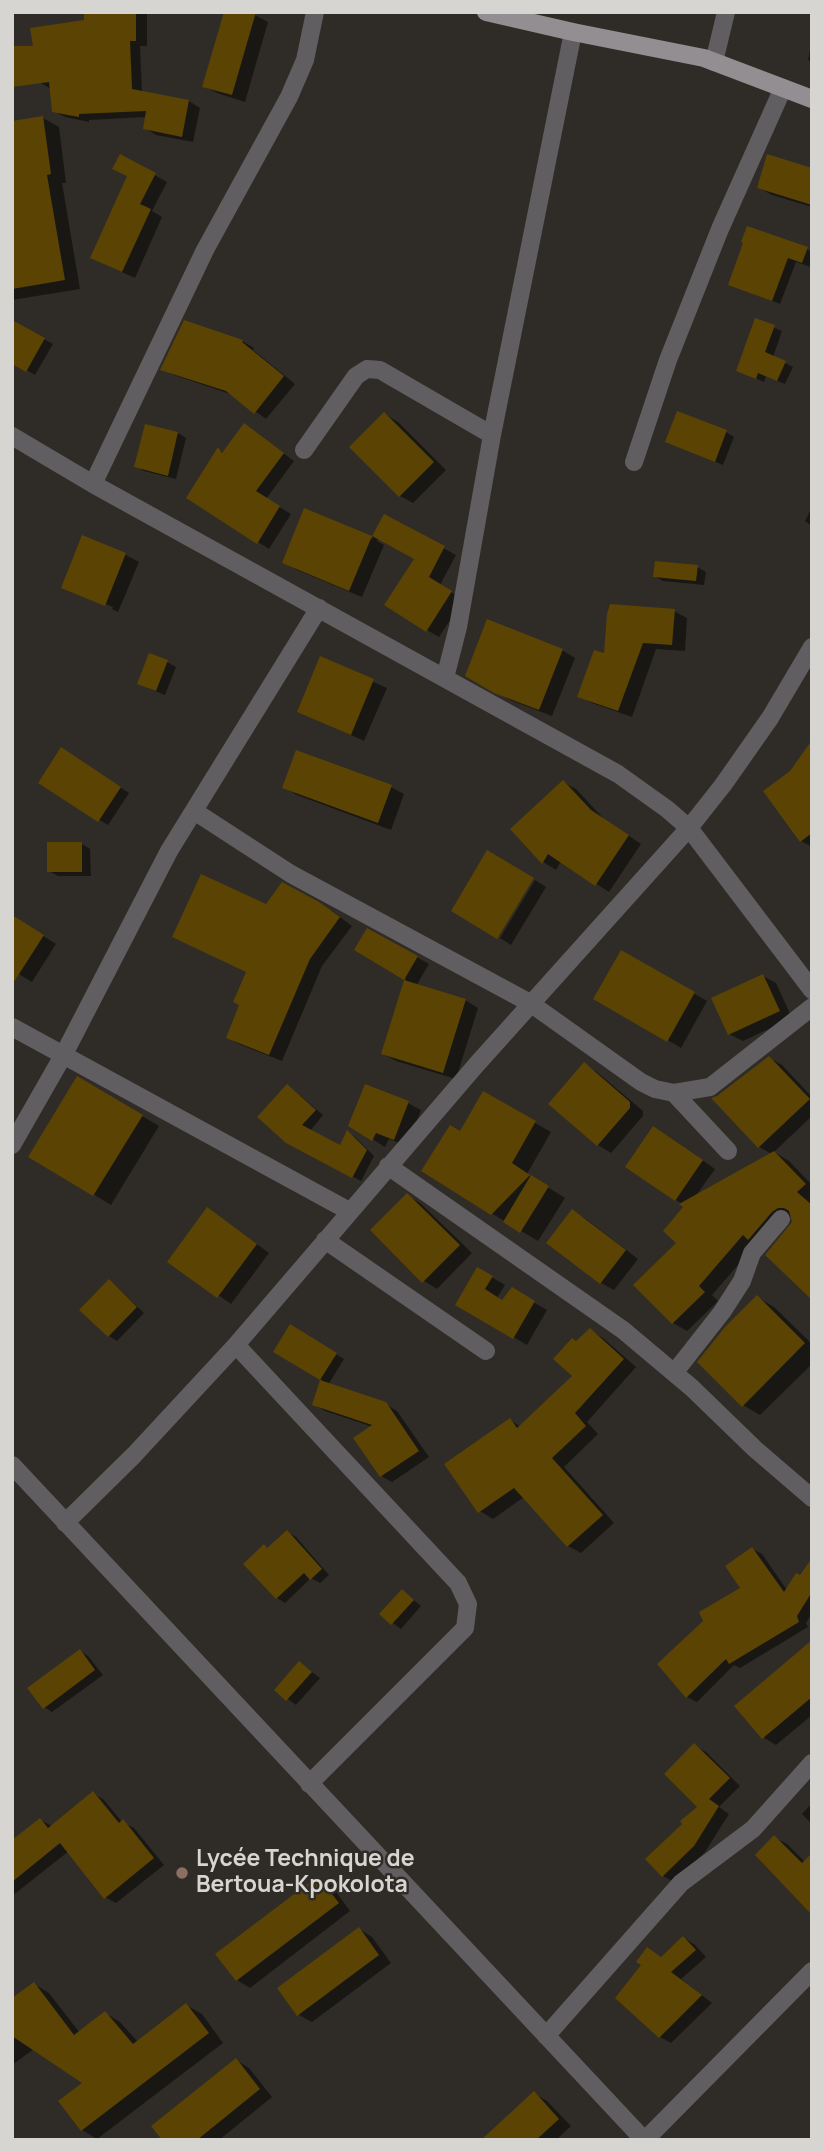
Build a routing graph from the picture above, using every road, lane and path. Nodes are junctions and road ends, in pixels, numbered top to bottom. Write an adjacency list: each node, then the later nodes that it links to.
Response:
1 (315, 12): 12 (street)
2 (486, 12): 4 (main road)
3 (726, 12): 5 (street)
4 (573, 32): 5 (main road); 8 (street)
5 (714, 62): 6 (main road)
6 (783, 88): 7 (main road); 11 (street)
7 (812, 99)
8 (492, 435): 10 (street); 15 (street)
9 (12, 436): 12 (street)
10 (304, 450)
11 (634, 462)
12 (93, 484): 13 (street)
13 (319, 608): 15 (street); 16 (street)
14 (812, 648): 17 (street)
15 (445, 678): 17 (street)
16 (194, 811): 19 (street); 22 (street)
17 (689, 828): 18 (street); 19 (street)
18 (812, 990)
19 (530, 1003): 23 (street); 26 (street)
20 (812, 1007): 23 (street)
21 (12, 1027): 22 (street)
22 (64, 1054): 24 (street); 27 (street)
23 (674, 1093): 25 (street)
24 (12, 1145)
25 (728, 1151)
26 (388, 1166): 27 (street); 32 (street)
27 (349, 1211): 29 (street)
28 (781, 1219): 32 (street)
29 (325, 1240): 30 (street); 31 (street)
30 (236, 1345): 35 (street); 37 (street)
31 (486, 1351)
32 (674, 1373): 34 (street)
33 (12, 1465): 35 (street)
34 (812, 1498)
35 (65, 1523): 37 (street)
36 (812, 1763): 39 (street)
37 (309, 1784): 39 (street)
38 (812, 1971): 40 (street)
39 (546, 2036): 40 (street)
40 (644, 2140)

